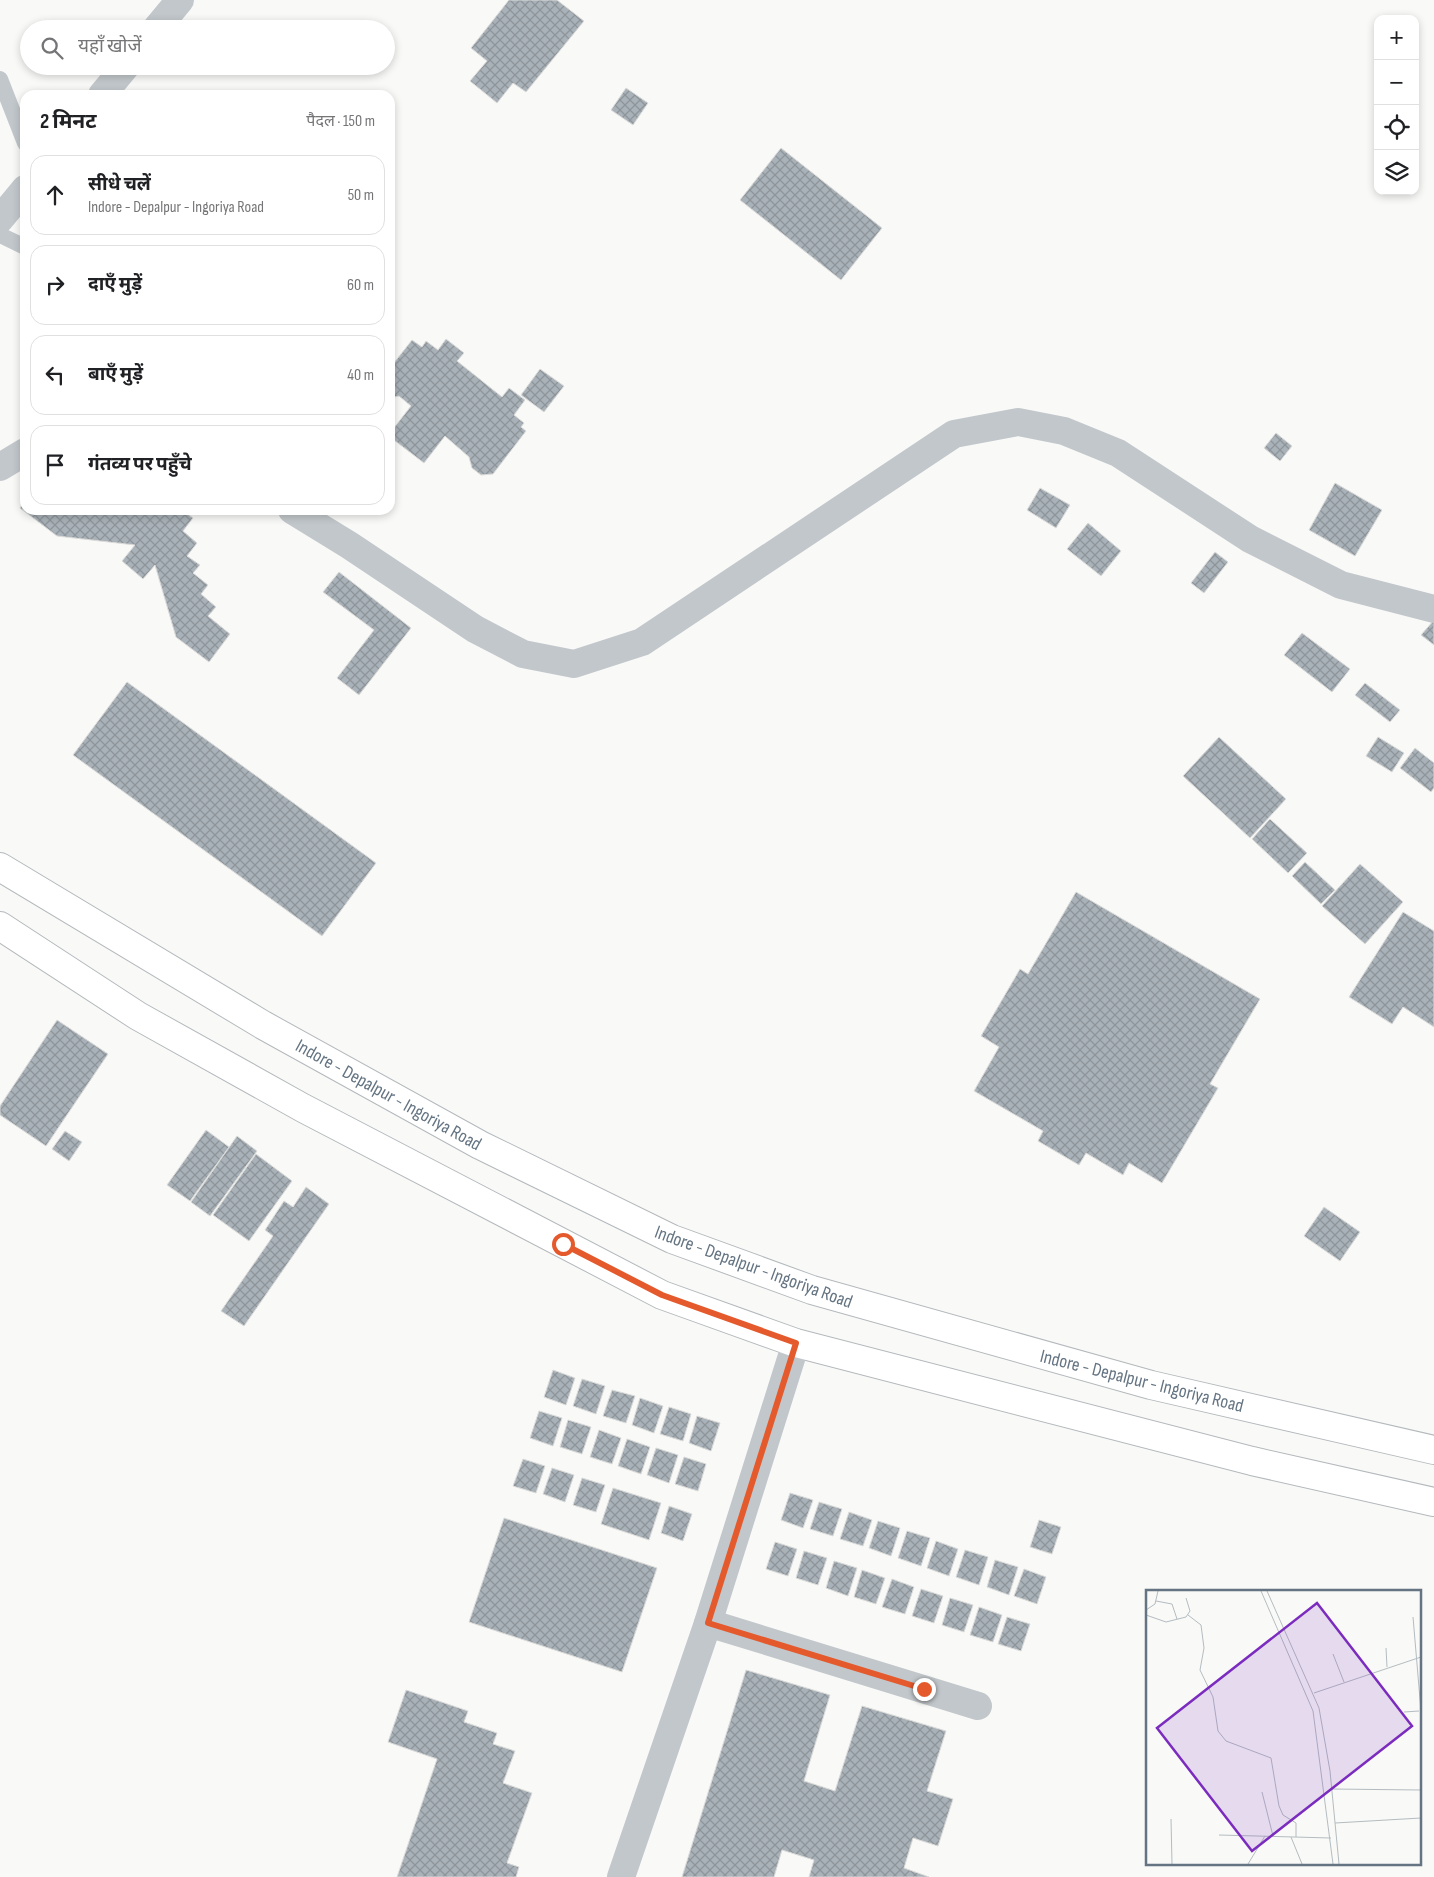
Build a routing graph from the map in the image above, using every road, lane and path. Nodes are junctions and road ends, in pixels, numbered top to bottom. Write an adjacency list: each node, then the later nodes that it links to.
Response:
1 (180, 0): 2 (street)
2 (163, 20)
3 (119, 75): 5 (street)
4 (0, 79): 6 (lane)
5 (106, 90)
6 (20, 130)
7 (20, 195): 8 (street)
8 (0, 220)
9 (0, 235): 10 (lane)
10 (20, 245)
11 (20, 455): 12 (street)
12 (0, 467)
13 (300, 515): 14 (street)
14 (1434, 609)
15 (0, 867): 18 (main road, Indore - Depalpur - Ingoriya Road)
16 (1, 930): 17 (main road)
17 (796, 1343): 19 (main road); 20 (street)
18 (1434, 1450)
19 (1434, 1502)
20 (708, 1623): 21 (street); 22 (street)
21 (978, 1706)
22 (621, 1877)

